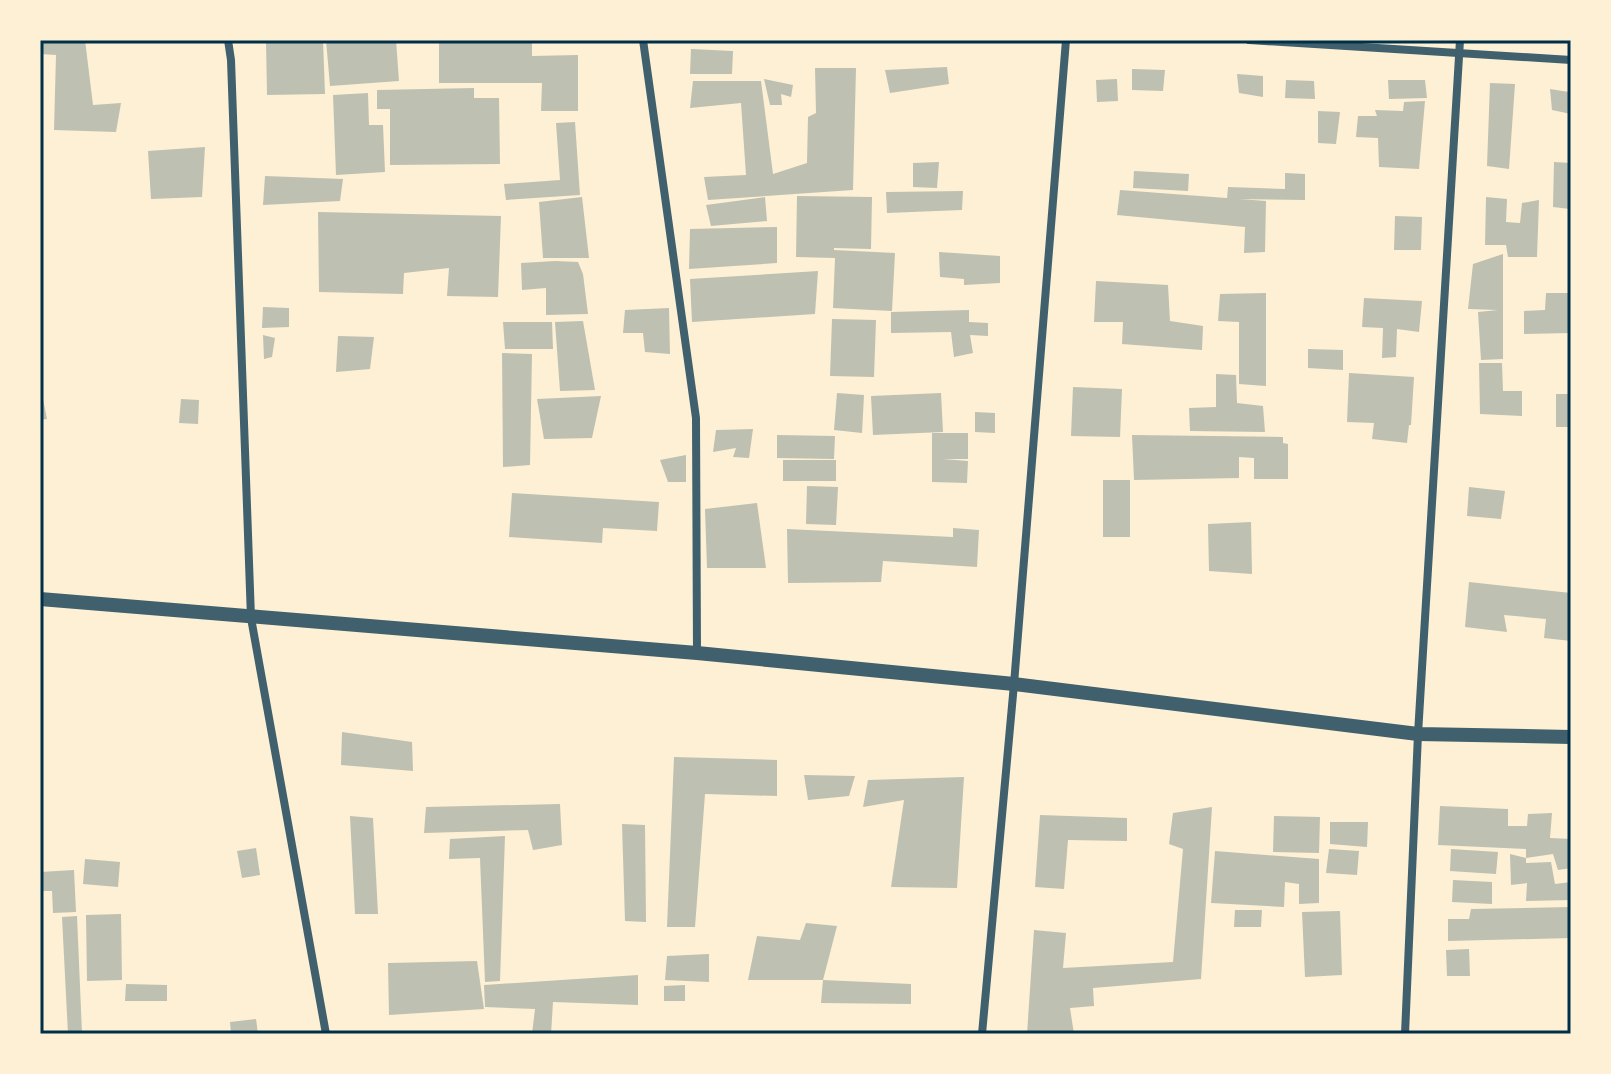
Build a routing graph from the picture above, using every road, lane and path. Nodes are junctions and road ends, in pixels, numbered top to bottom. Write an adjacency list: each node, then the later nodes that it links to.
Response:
1 (228, 40): 9 (street)
2 (643, 40): 10 (street)
3 (1066, 40): 11 (street)
4 (1249, 40): 6 (street)
5 (1460, 40): 6 (street)
6 (1460, 52): 7 (street); 12 (street)
7 (1571, 60)
8 (40, 599): 9 (street)
9 (251, 618): 10 (street); 14 (street)
10 (697, 653): 11 (street)
11 (1014, 684): 12 (street); 15 (street)
12 (1418, 734): 13 (street); 16 (street)
13 (1571, 737)
14 (326, 1034)
15 (982, 1034)
16 (1405, 1034)

